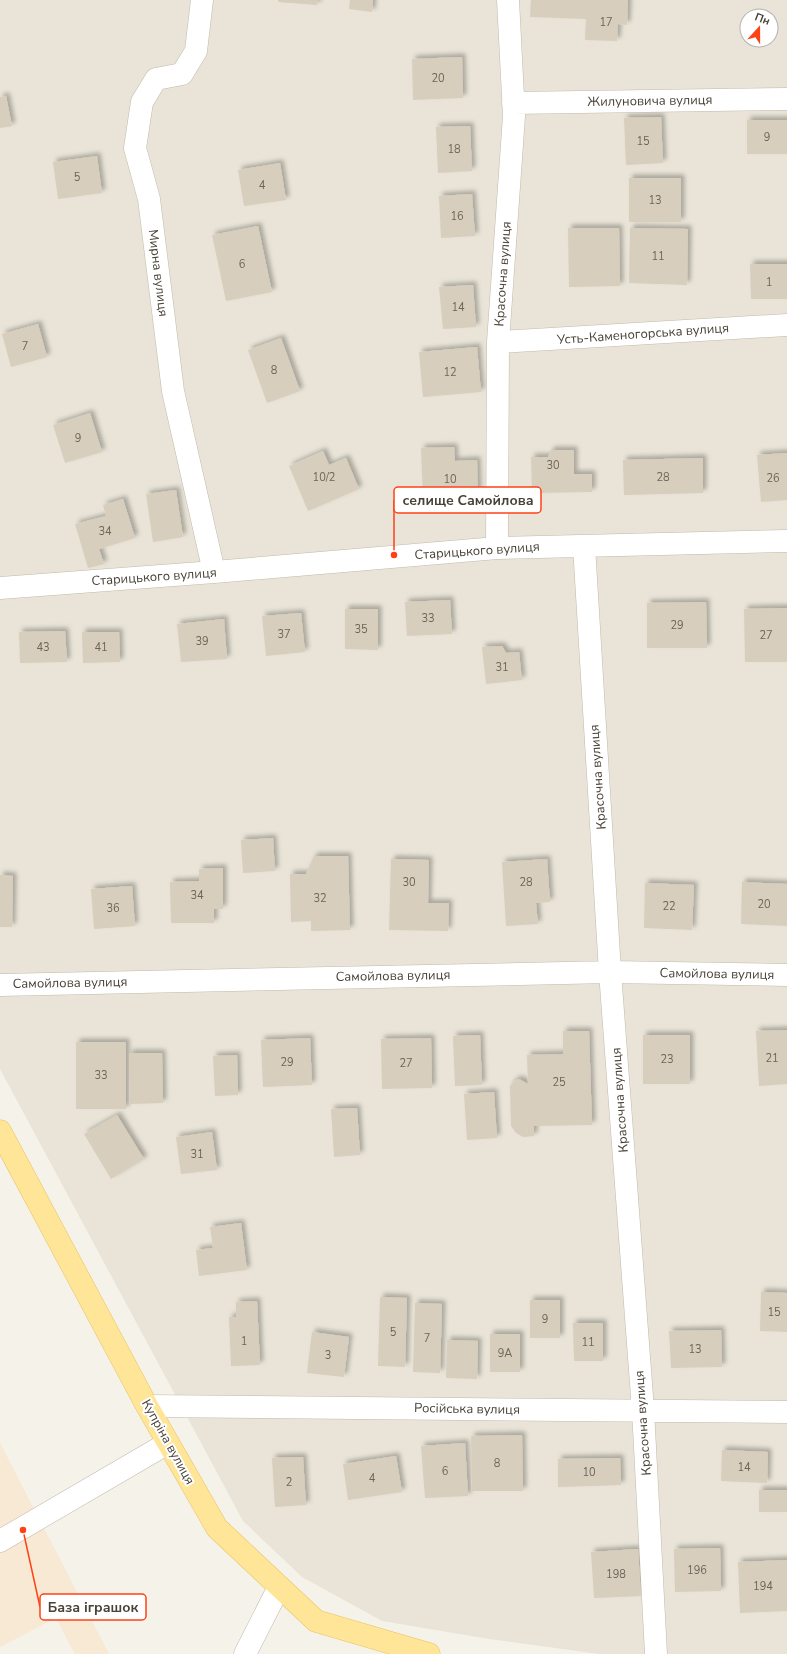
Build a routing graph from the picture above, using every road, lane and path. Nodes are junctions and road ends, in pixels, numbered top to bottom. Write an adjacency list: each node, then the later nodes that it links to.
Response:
1 (202, 0): 10 (street, Мирна вулиця)
2 (508, 0): 4 (street, Красочна вулиця)
3 (787, 99): 4 (street, Жилуновича вулиця)
4 (514, 103): 6 (street, Красочна вулиця)
5 (787, 325): 6 (street, Усть-Каменогорська вулиця)
6 (498, 342): 9 (street, Красочна вулиця)
7 (787, 541): 8 (street, Старицького вулиця)
8 (584, 546): 9 (street, Старицького вулиця); 12 (street, Красочна вулиця)
9 (498, 548): 10 (street, Старицького вулиця)
10 (214, 572): 11 (street, Старицького вулиця)
11 (0, 588)
12 (610, 972): 13 (street, Самойлова вулиця); 14 (street, Самойлова вулиця); 17 (street, Красочна вулиця)
13 (787, 975)
14 (0, 985)
15 (0, 1131): 16 (main road, Купріна вулиця)
16 (147, 1406): 17 (street, Російська вулиця); 19 (main road, Купріна вулиця)
17 (643, 1410): 18 (street, Російська вулиця); 24 (street, Красочна вулиця)
18 (787, 1412)
19 (168, 1443): 20 (street); 21 (main road, Купріна вулиця)
20 (0, 1541)
21 (279, 1586): 22 (street); 23 (main road, Купріна вулиця)
22 (245, 1654)
23 (429, 1654)
24 (656, 1654)

